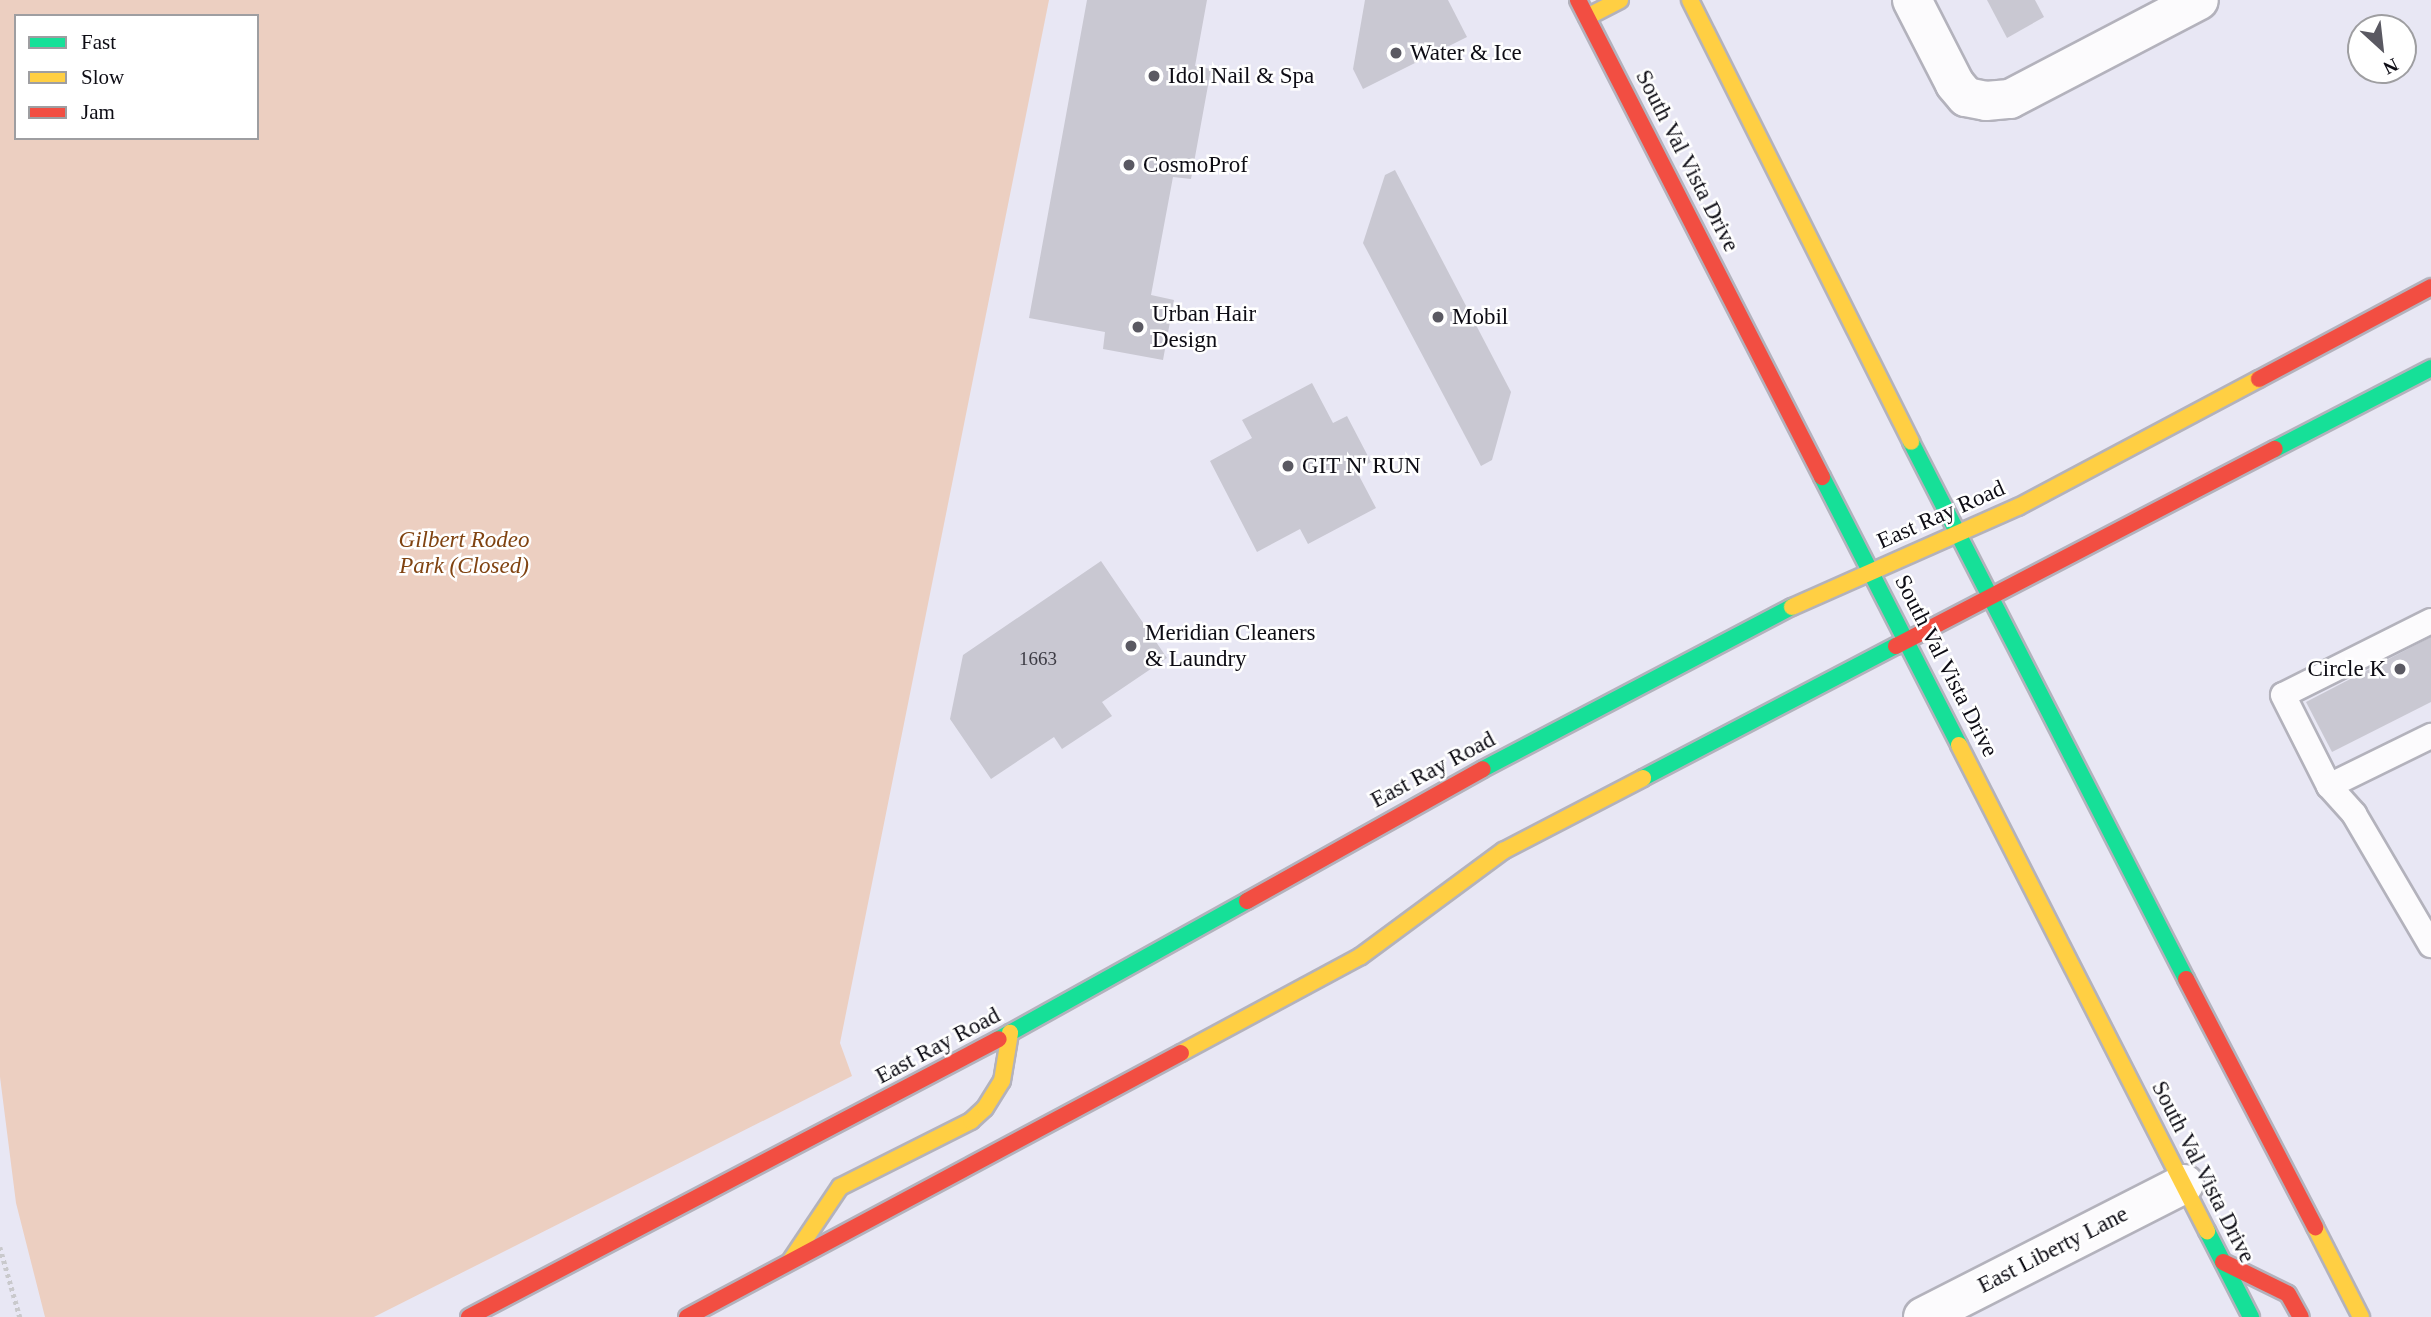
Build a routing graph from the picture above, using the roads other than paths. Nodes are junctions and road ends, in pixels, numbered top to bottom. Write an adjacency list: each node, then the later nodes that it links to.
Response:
1 (1578, 0): 6 (main road, South Val Vista Drive)
2 (1620, 0): 6 (main road)
3 (1690, 0): 9 (main road)
4 (1912, 0): 5 (street)
5 (2199, 0)
6 (1587, 17): 10 (main road, South Val Vista Drive)
7 (2431, 287): 9 (main road, East Ray Road)
8 (2431, 368): 11 (main road)
9 (1958, 533): 10 (main road, East Ray Road); 11 (main road)
10 (1872, 570): 13 (main road, South Val Vista Drive); 17 (main road, East Ray Road)
11 (1988, 596): 13 (main road); 26 (main road)
12 (2431, 621): 15 (lane)
13 (1906, 639): 18 (main road, South Val Vista Drive); 20 (main road)
14 (2431, 736): 15 (lane)
15 (2329, 786): 16 (lane)
16 (2431, 945)
17 (1010, 1033): 20 (main road); 21 (main road, East Ray Road)
18 (2184, 1184): 19 (main road, South Val Vista Drive); 23 (street, East Liberty Lane)
19 (2223, 1262): 24 (main road, South Val Vista Drive); 25 (main road)
20 (788, 1265): 22 (main road)
21 (469, 1317)
22 (687, 1317)
23 (1923, 1317)
24 (2251, 1317)
25 (2301, 1317)
26 (2361, 1317)

